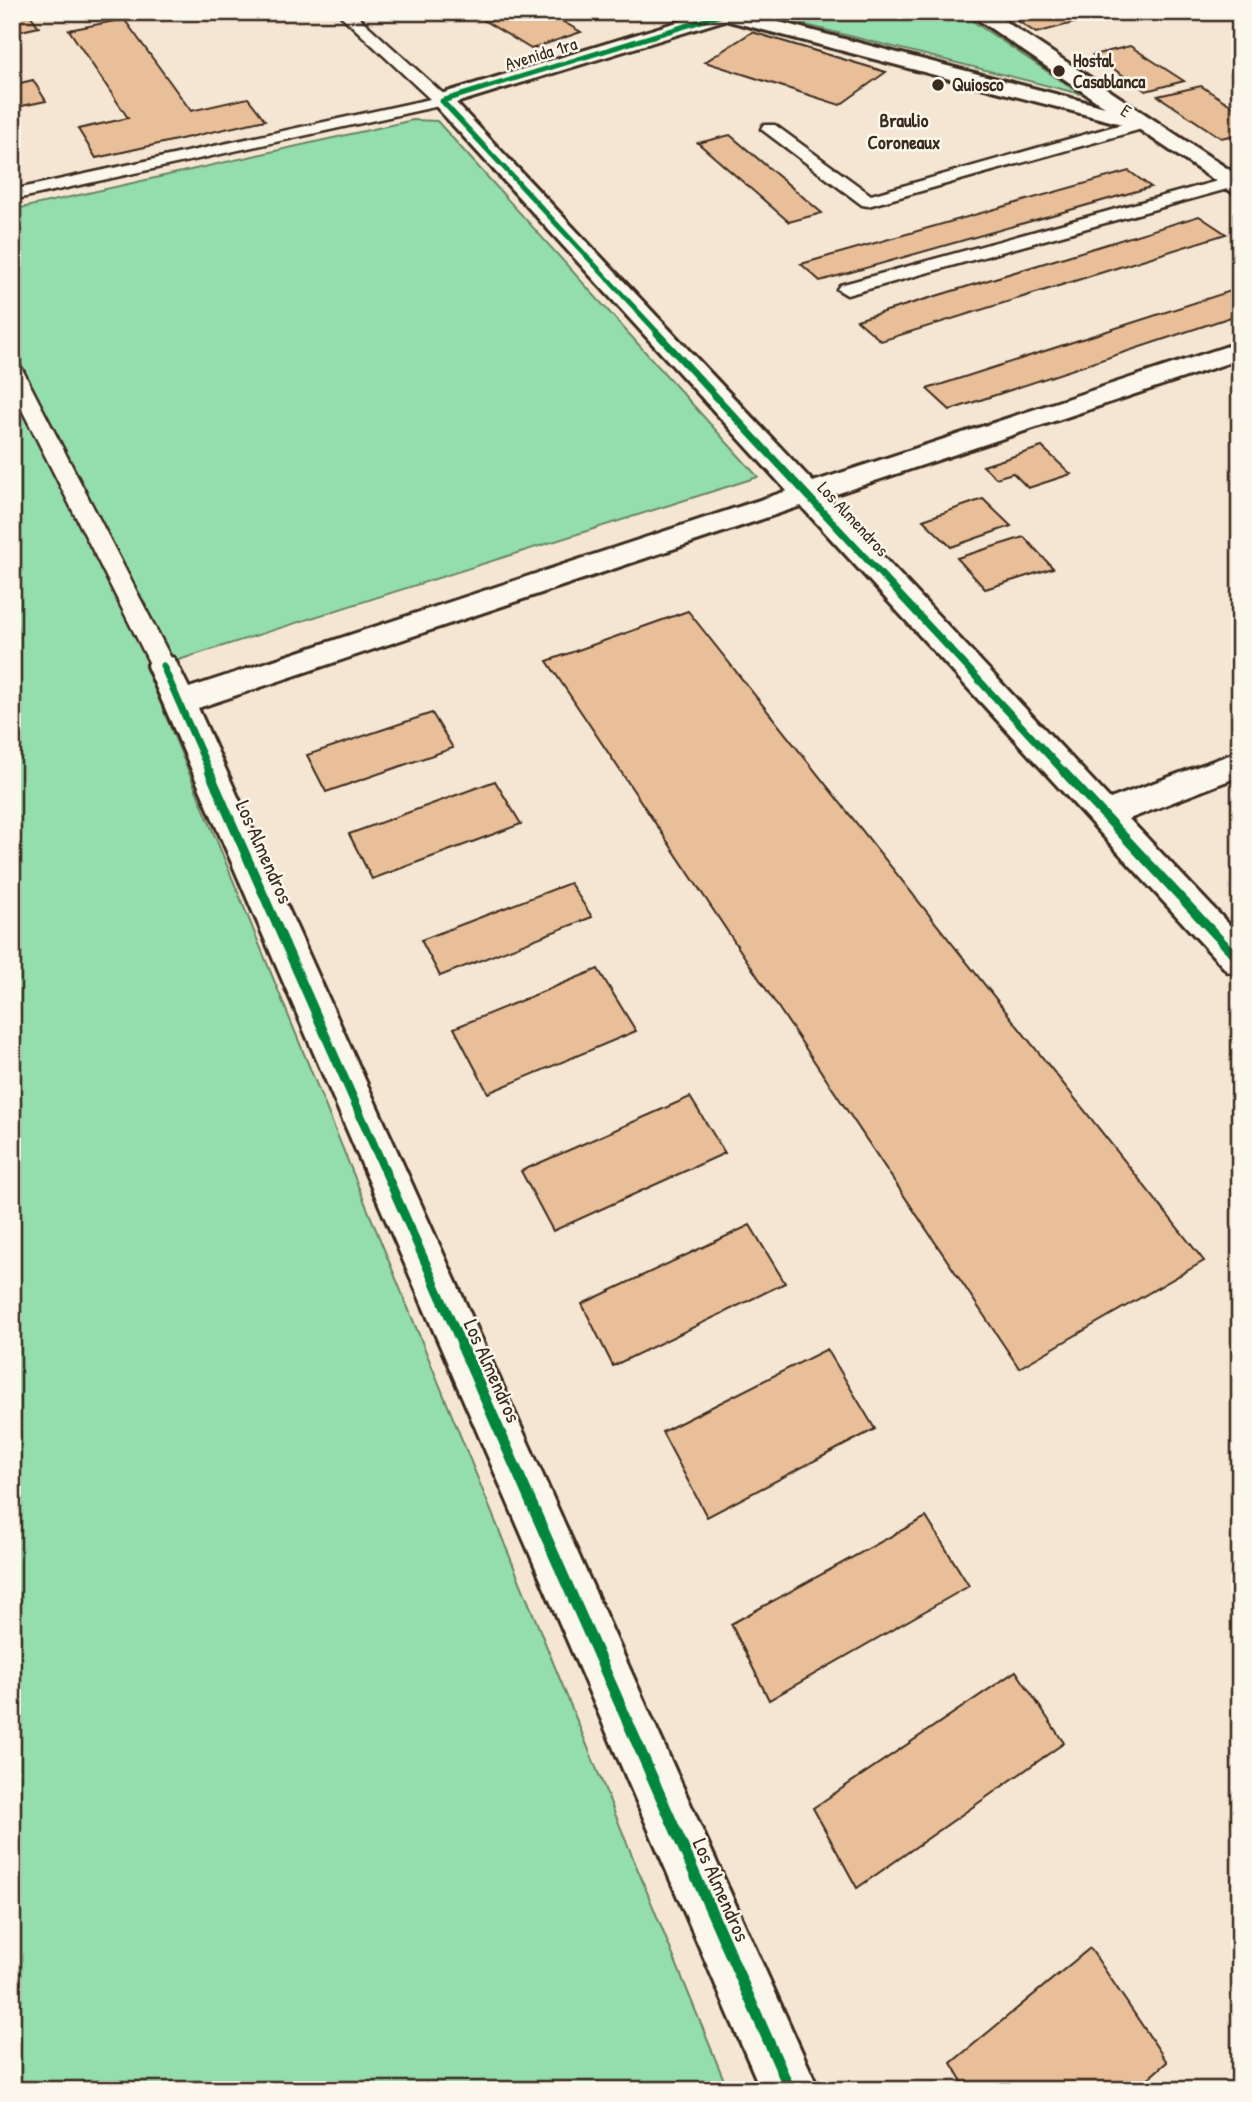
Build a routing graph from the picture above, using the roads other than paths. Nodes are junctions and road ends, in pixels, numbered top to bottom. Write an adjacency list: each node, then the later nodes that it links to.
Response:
1 (344, 12): 4 (lane)
2 (977, 12): 5 (street, E)
3 (727, 13): 4 (street, Avenida 1ra); 5 (street)
4 (442, 101): 8 (lane, Avenida 1ra); 12 (street, Los Almendros)
5 (1143, 123): 6 (lane); 7 (street, E)
6 (769, 129)
7 (1236, 185): 9 (lane)
8 (12, 195)
9 (847, 289)
10 (1240, 350): 12 (street)
11 (12, 369): 13 (lane)
12 (808, 494): 13 (street); 15 (street, Los Almendros)
13 (171, 685): 17 (street, Los Almendros)
14 (1240, 763): 15 (street)
15 (1104, 815): 16 (street, Los Almendros)
16 (1240, 961)
17 (790, 2090)

